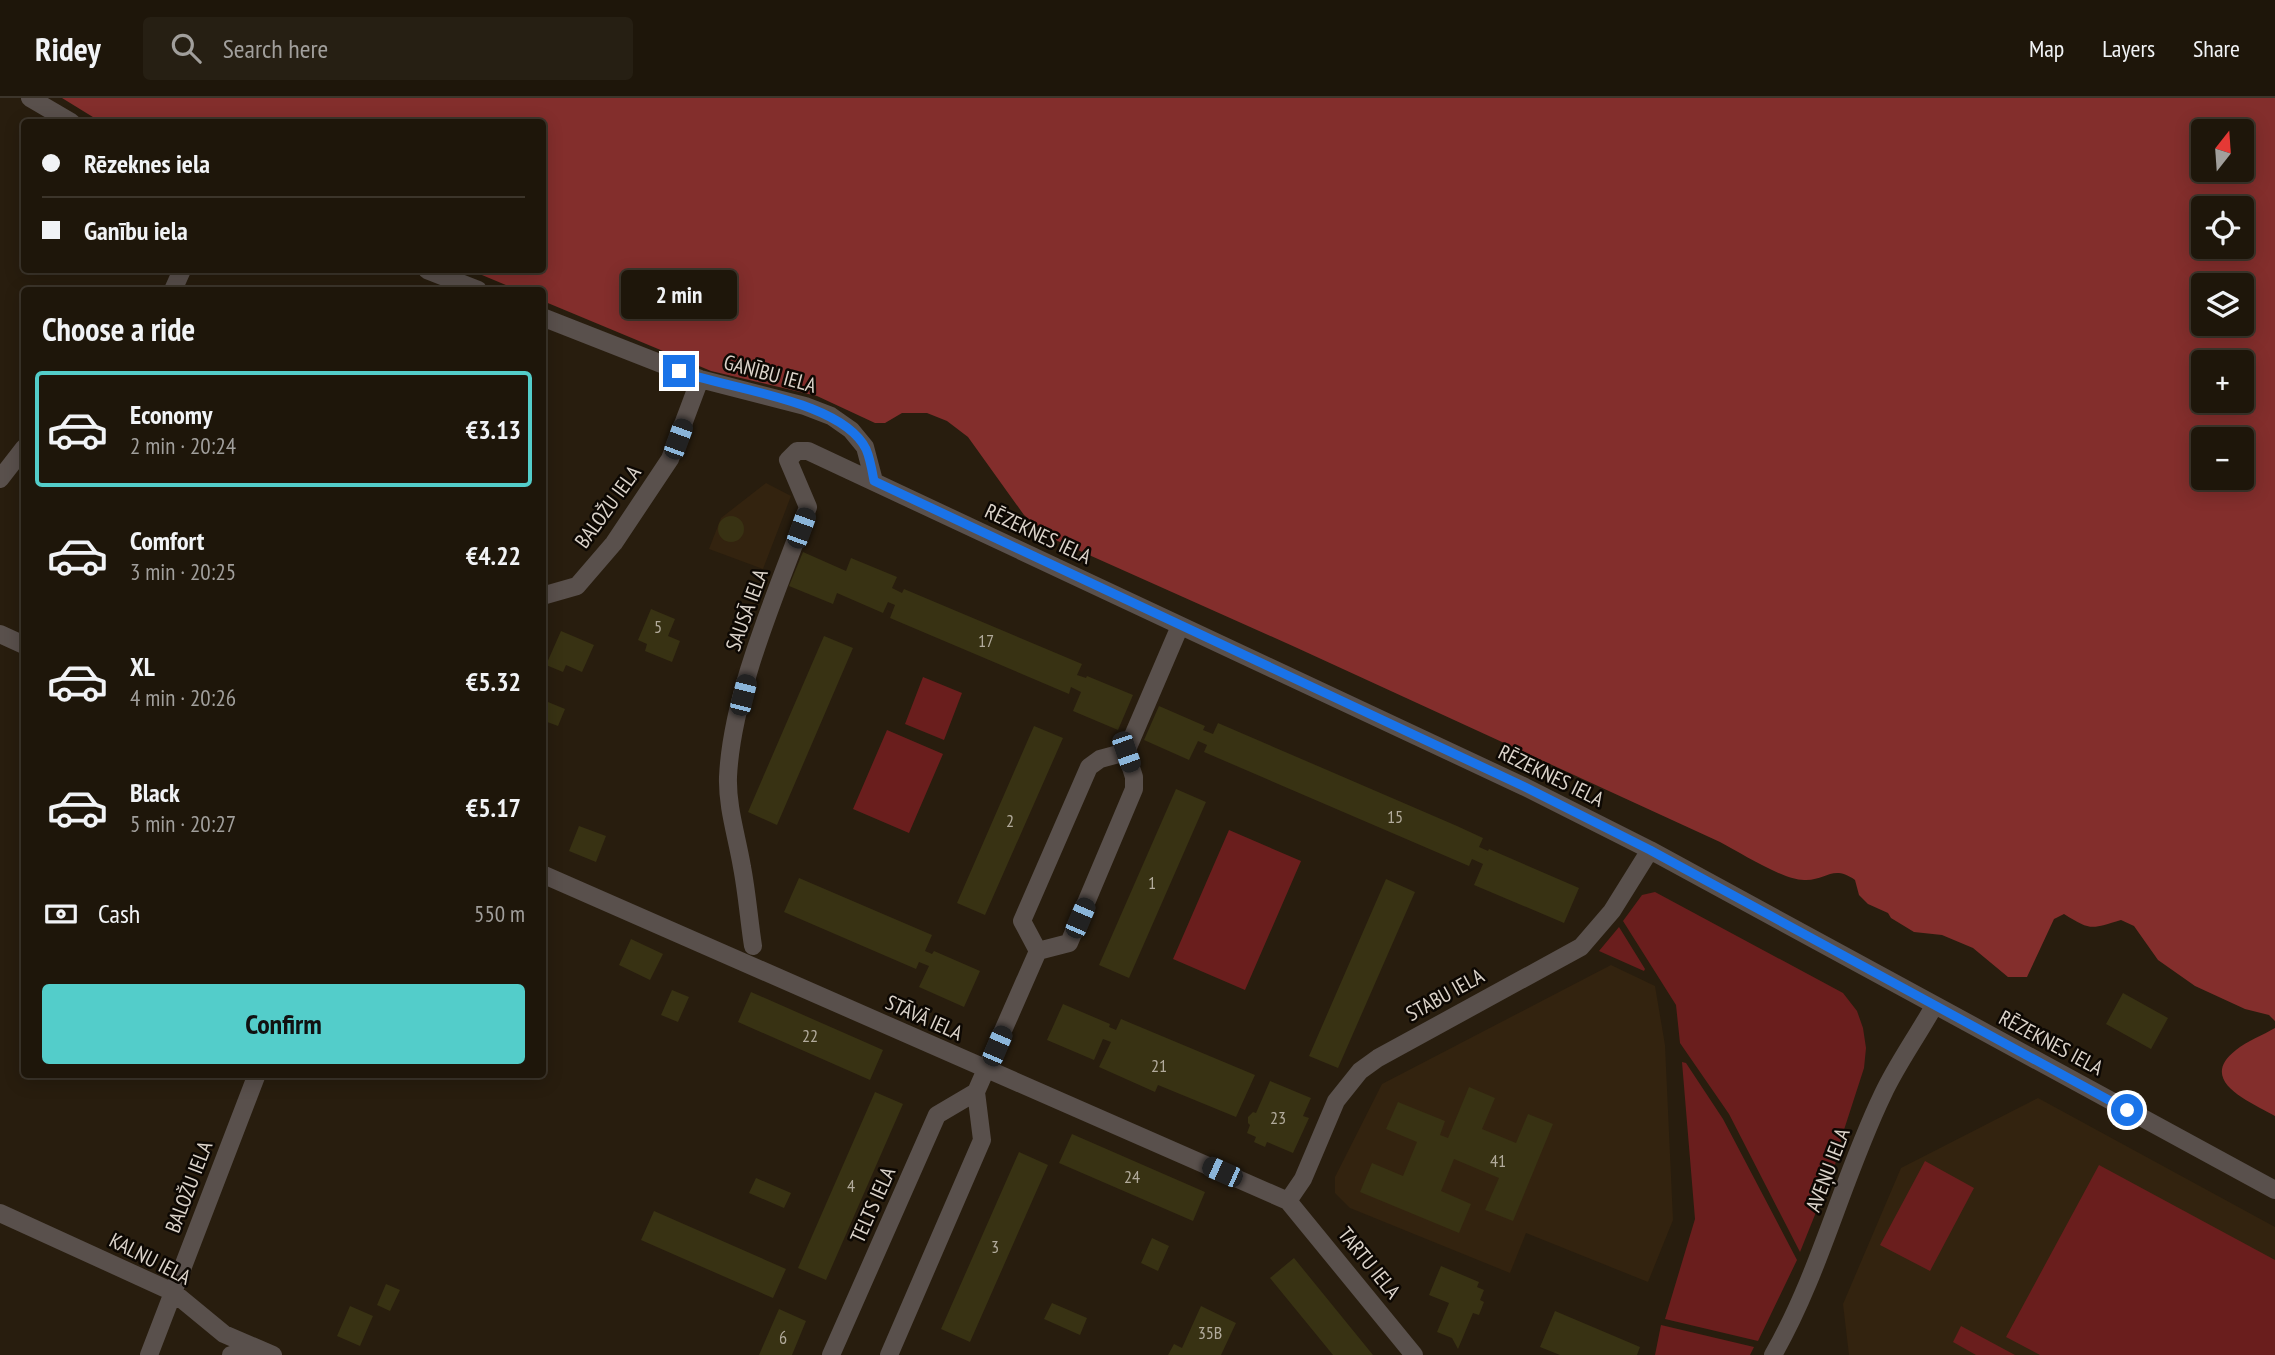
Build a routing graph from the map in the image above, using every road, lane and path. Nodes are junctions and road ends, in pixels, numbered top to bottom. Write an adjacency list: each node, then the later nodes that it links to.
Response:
1 (30, 98): 2 (street)
2 (66, 119)
3 (435, 273): 4 (street)
4 (470, 287)
5 (546, 319): 6 (street, GANĪBU IELA)
6 (700, 379): 10 (street, GANĪBU IELA); 11 (street, BALOŽU IELA)
7 (21, 452): 9 (street)
8 (788, 460): 10 (street, RĒZEKNES IELA); 18 (street, SAUSĀ IELA)
9 (0, 480)
10 (874, 481): 12 (street, RĒZEKNES IELA)
11 (546, 595)
12 (1180, 626): 15 (street); 16 (street, RĒZEKNES IELA)
13 (0, 634): 14 (street)
14 (21, 644)
15 (1126, 752): 19 (street); 19 (street)
16 (1650, 850): 20 (street, RĒZEKNES IELA); 25 (street, STABU IELA)
17 (546, 876): 21 (street, STĀVĀ IELA)
18 (752, 946)
19 (1038, 951): 21 (street)
20 (1934, 1006): 24 (street, RĒZEKNES IELA); 34 (street, AVEŅU IELA)
21 (986, 1070): 23 (street); 25 (street, STĀVĀ IELA)
22 (255, 1078): 27 (street, BALOŽU IELA)
23 (976, 1092): 31 (street, TELTS IELA); 32 (street)
24 (2275, 1190)
25 (1288, 1201): 33 (street, TARTU IELA)
26 (0, 1213): 27 (street, KALNU IELA)
27 (173, 1293): 28 (street, KALNU IELA); 29 (street, BALOŽU IELA)
28 (266, 1352): 30 (street)
29 (149, 1355)
30 (232, 1355)
31 (831, 1355)
32 (889, 1355)
33 (1414, 1355)
34 (1773, 1355)

